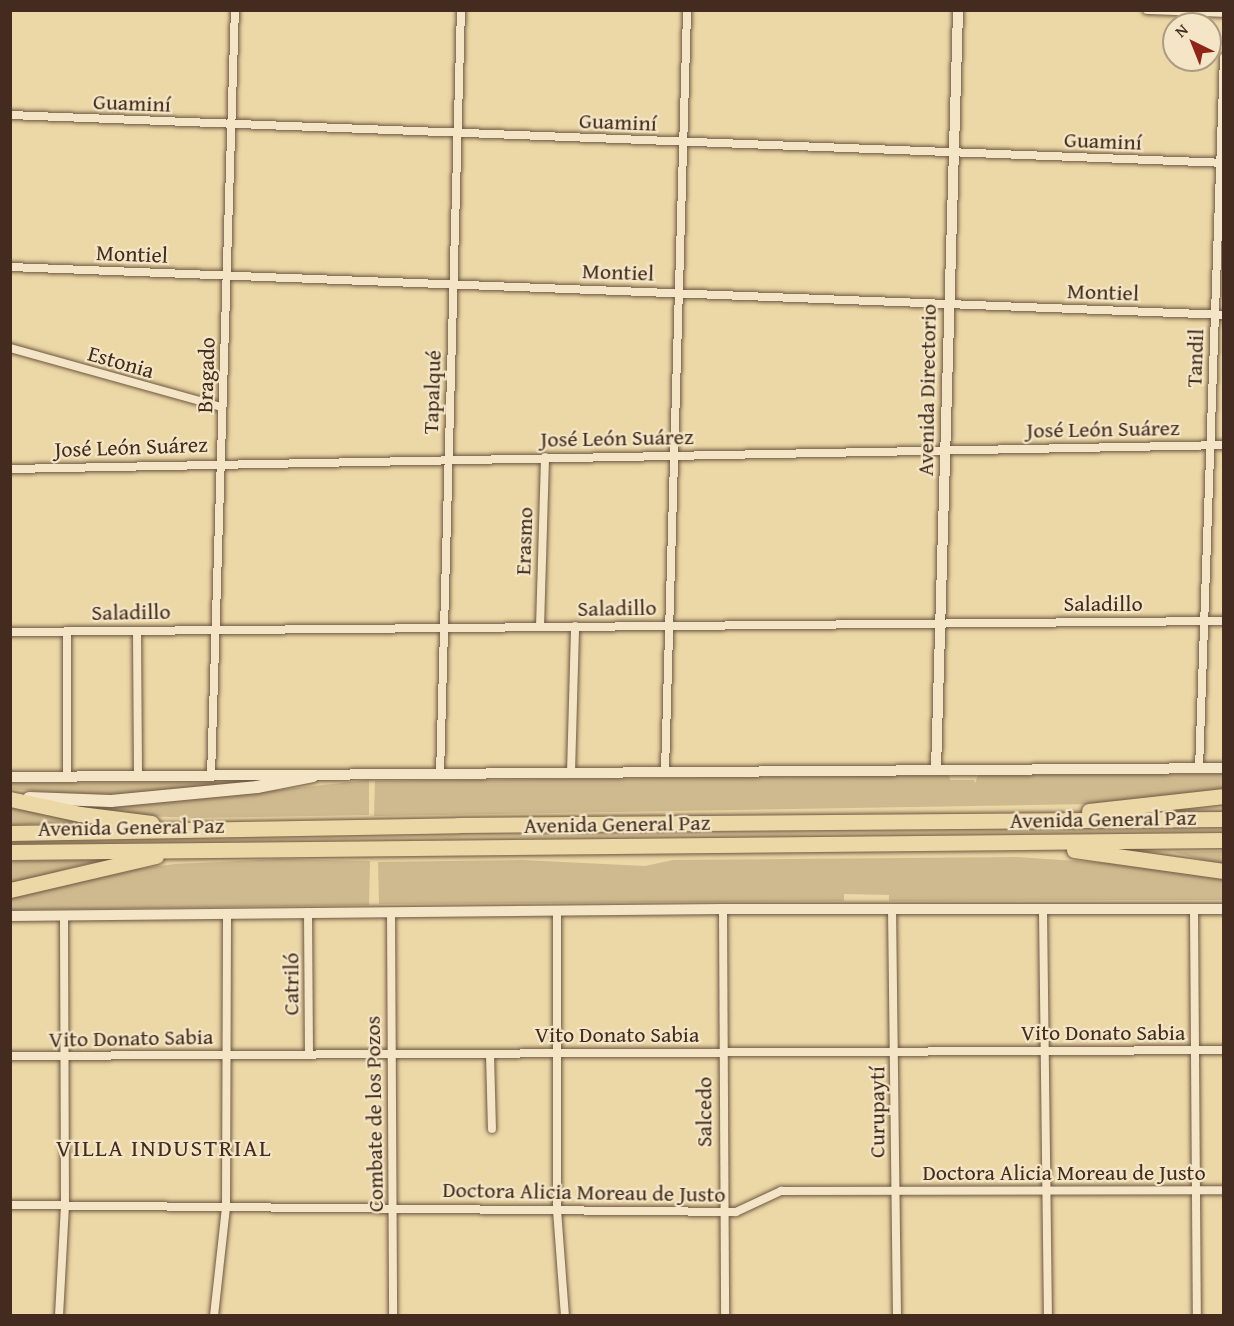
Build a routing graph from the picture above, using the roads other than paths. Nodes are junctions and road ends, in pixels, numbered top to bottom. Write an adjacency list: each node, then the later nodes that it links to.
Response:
1 (235, 10): 9 (street, Bragado)
2 (461, 10): 10 (street, Tapalqué)
3 (687, 10): 11 (street)
4 (958, 10): 12 (street, Avenida Directorio)
5 (1147, 10): 6 (street)
6 (1224, 13)
7 (1224, 57): 13 (street, Tandil)
8 (10, 116): 9 (street, Guaminí)
9 (230, 125): 10 (street, Guaminí); 15 (street, Bragado)
10 (457, 134): 11 (street, Guaminí); 16 (street, Tapalqué)
11 (683, 143): 12 (street, Guaminí); 17 (street)
12 (953, 154): 13 (street, Guaminí); 18 (street, Avenida Directorio)
13 (1222, 163): 19 (street, Tandil)
14 (10, 267): 15 (street, Montiel)
15 (227, 276): 16 (street, Montiel); 21 (street, Bragado)
16 (453, 284): 17 (street, Montiel); 27 (street, Tapalqué)
17 (679, 292): 18 (street, Montiel); 25 (street)
18 (949, 303): 19 (street, Montiel); 24 (street, Avenida Directorio)
19 (1219, 315): 22 (street, Tandil)
20 (10, 348): 21 (street, Estonia)
21 (222, 407): 28 (street, Bragado)
22 (1210, 444): 23 (street, José León Suárez); 24 (street, José León Suárez); 32 (street, Tandil)
23 (1224, 445)
24 (945, 450): 25 (street, José León Suárez); 31 (street, Avenida Directorio)
25 (674, 455): 26 (street, José León Suárez); 33 (street)
26 (545, 457): 27 (street, José León Suárez); 36 (street, Erasmo)
27 (448, 458): 28 (street, José León Suárez); 35 (street, Tapalqué)
28 (221, 462): 29 (street, José León Suárez); 37 (street, Bragado)
29 (10, 469)
30 (1224, 621): 32 (street, Saladillo)
31 (940, 622): 32 (street, Saladillo); 33 (street, Saladillo); 43 (street, Avenida Directorio)
32 (1204, 622): 42 (street, Tandil)
33 (670, 625): 34 (street, Saladillo); 44 (street)
34 (575, 626): 36 (street, Saladillo); 45 (street)
35 (443, 627): 36 (street, Saladillo); 37 (street, Saladillo); 46 (street, Tapalqué)
36 (540, 627)
37 (216, 629): 38 (street, Saladillo); 47 (street, Bragado)
38 (137, 630): 39 (street, Saladillo); 50 (street)
39 (67, 631): 40 (street, Saladillo); 51 (street)
40 (10, 632)
41 (1224, 768): 42 (street)
42 (1199, 769): 43 (street)
43 (936, 770): 44 (street)
44 (665, 771): 45 (street)
45 (572, 773): 46 (street)
46 (440, 775): 48 (street)
47 (211, 776): 48 (street); 50 (street)
48 (314, 776): 53 (main road)
49 (10, 777): 51 (street)
50 (138, 777): 51 (street)
51 (67, 778)
52 (1224, 796): 54 (highway)
53 (10, 798): 56 (highway)
54 (1004, 819): 55 (highway, Avenida General Paz); 56 (highway, Avenida General Paz)
55 (1224, 819)
56 (201, 829): 57 (highway, Avenida General Paz)
57 (17, 833)
58 (1224, 840): 59 (highway, Avenida General Paz)
59 (1014, 843): 60 (highway, Avenida General Paz); 62 (highway)
60 (203, 848): 61 (highway, Avenida General Paz); 63 (highway)
61 (15, 852)
62 (1224, 871)
63 (10, 890)
64 (892, 908): 65 (street); 68 (street); 75 (street, Curupaytí)
65 (723, 909): 69 (street); 78 (street, Salcedo)
66 (1194, 909): 67 (street); 68 (street); 76 (street)
67 (1224, 909)
68 (1043, 910): 79 (street)
69 (557, 911): 71 (street); 80 (street)
70 (308, 912): 71 (street); 73 (street); 83 (street, Catriló)
71 (391, 912): 84 (street, Combate de los Pozos)
72 (64, 915): 73 (street); 74 (street); 86 (street)
73 (227, 915): 82 (street)
74 (10, 916)
75 (895, 1050): 78 (street, Vito Donato Sabia); 79 (street, Vito Donato Sabia); 90 (street, Curupaytí)
76 (1195, 1050): 77 (street, Vito Donato Sabia); 79 (street, Vito Donato Sabia); 88 (street)
77 (1224, 1050)
78 (722, 1052): 80 (street, Vito Donato Sabia); 97 (street, Salcedo)
79 (1045, 1052): 91 (street)
80 (558, 1053): 81 (street, Vito Donato Sabia); 96 (street)
81 (490, 1054): 84 (street, Vito Donato Sabia); 87 (street)
82 (228, 1055): 83 (street, Vito Donato Sabia); 86 (street, Vito Donato Sabia); 94 (street)
83 (309, 1055): 84 (street, Vito Donato Sabia)
84 (390, 1055): 95 (street, Combate de los Pozos)
85 (10, 1056): 86 (street, Vito Donato Sabia)
86 (64, 1058): 93 (street)
87 (492, 1129)
88 (1196, 1190): 89 (street, Doctora Alicia Moreau de Justo); 91 (street, Doctora Alicia Moreau de Justo); 105 (street)
89 (1224, 1190)
90 (895, 1192): 91 (street, Doctora Alicia Moreau de Justo); 97 (street, Doctora Alicia Moreau de Justo); 103 (street, Curupaytí)
91 (1048, 1192): 104 (street)
92 (10, 1206): 93 (street, Doctora Alicia Moreau de Justo)
93 (65, 1206): 94 (street, Doctora Alicia Moreau de Justo); 98 (street)
94 (226, 1207): 95 (street, Doctora Alicia Moreau de Justo); 99 (street)
95 (393, 1208): 96 (street, Doctora Alicia Moreau de Justo); 100 (street, Combate de los Pozos)
96 (557, 1210): 97 (street, Doctora Alicia Moreau de Justo); 101 (street)
97 (723, 1211): 102 (street, Salcedo)
98 (59, 1316)
99 (214, 1316)
100 (393, 1316)
101 (565, 1316)
102 (725, 1316)
103 (897, 1316)
104 (1048, 1316)
105 (1197, 1316)

